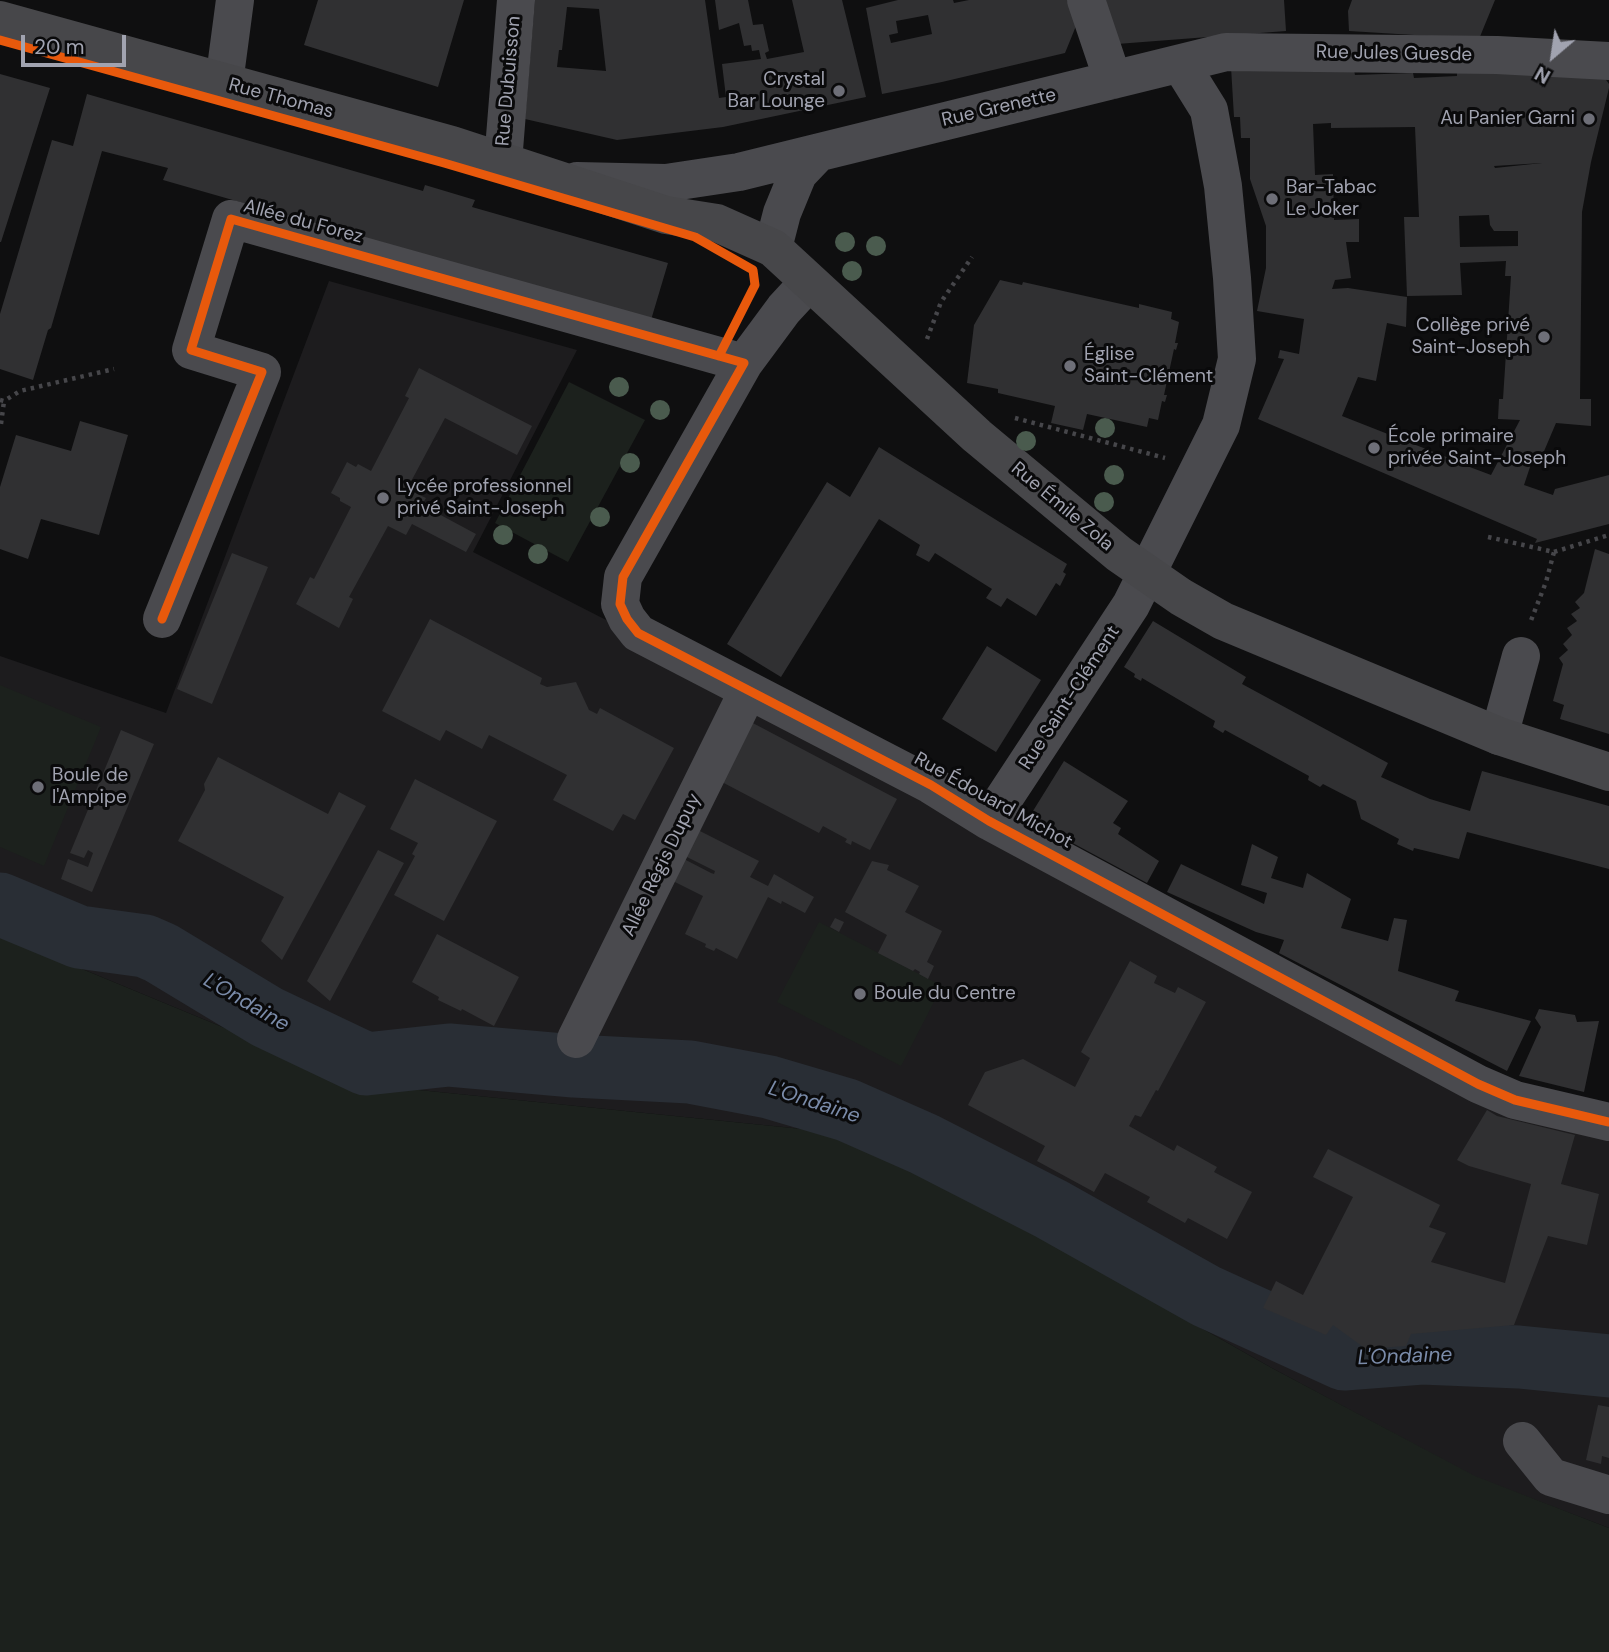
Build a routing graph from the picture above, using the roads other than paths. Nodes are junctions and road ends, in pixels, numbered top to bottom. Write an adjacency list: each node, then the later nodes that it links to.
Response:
1 (235, 0): 8 (street)
2 (516, 0): 10 (street, Rue Dubuisson)
3 (1086, 0): 7 (street)
4 (0, 20): 8 (main road, Rue Thomas)
5 (1609, 61): 6 (street, Rue Jules Guesde)
6 (1181, 65): 7 (street, Rue Grenette); 15 (street, Rue Saint-Clément)
7 (1113, 80): 9 (street, Rue Grenette)
8 (224, 83): 10 (main road, Rue Thomas)
9 (818, 153): 11 (street, Rue Grenette); 12 (street)
10 (503, 162): 11 (main road, Rue Thomas)
11 (561, 181): 12 (main road, Rue Émile Zola)
12 (773, 248): 13 (main road, Rue Émile Zola)
13 (808, 283): 14 (street, Rue Édouard Michot); 15 (main road, Rue Émile Zola)
14 (744, 363): 16 (street, Allée du Forez); 18 (street, Rue Édouard Michot)
15 (1147, 573): 19 (main road, Rue Émile Zola); 21 (street, Rue Saint-Clément)
16 (162, 619)
17 (1521, 656): 19 (street)
18 (748, 691): 21 (street, Rue Édouard Michot); 22 (street, Allée Régis Dupuy)
19 (1499, 736): 20 (main road, Rue Émile Zola)
20 (1609, 772)
21 (989, 821): 23 (street, Rue Édouard Michot)
22 (576, 1039)
23 (1609, 1122)
24 (1522, 1441): 25 (street)
25 (1609, 1495)

